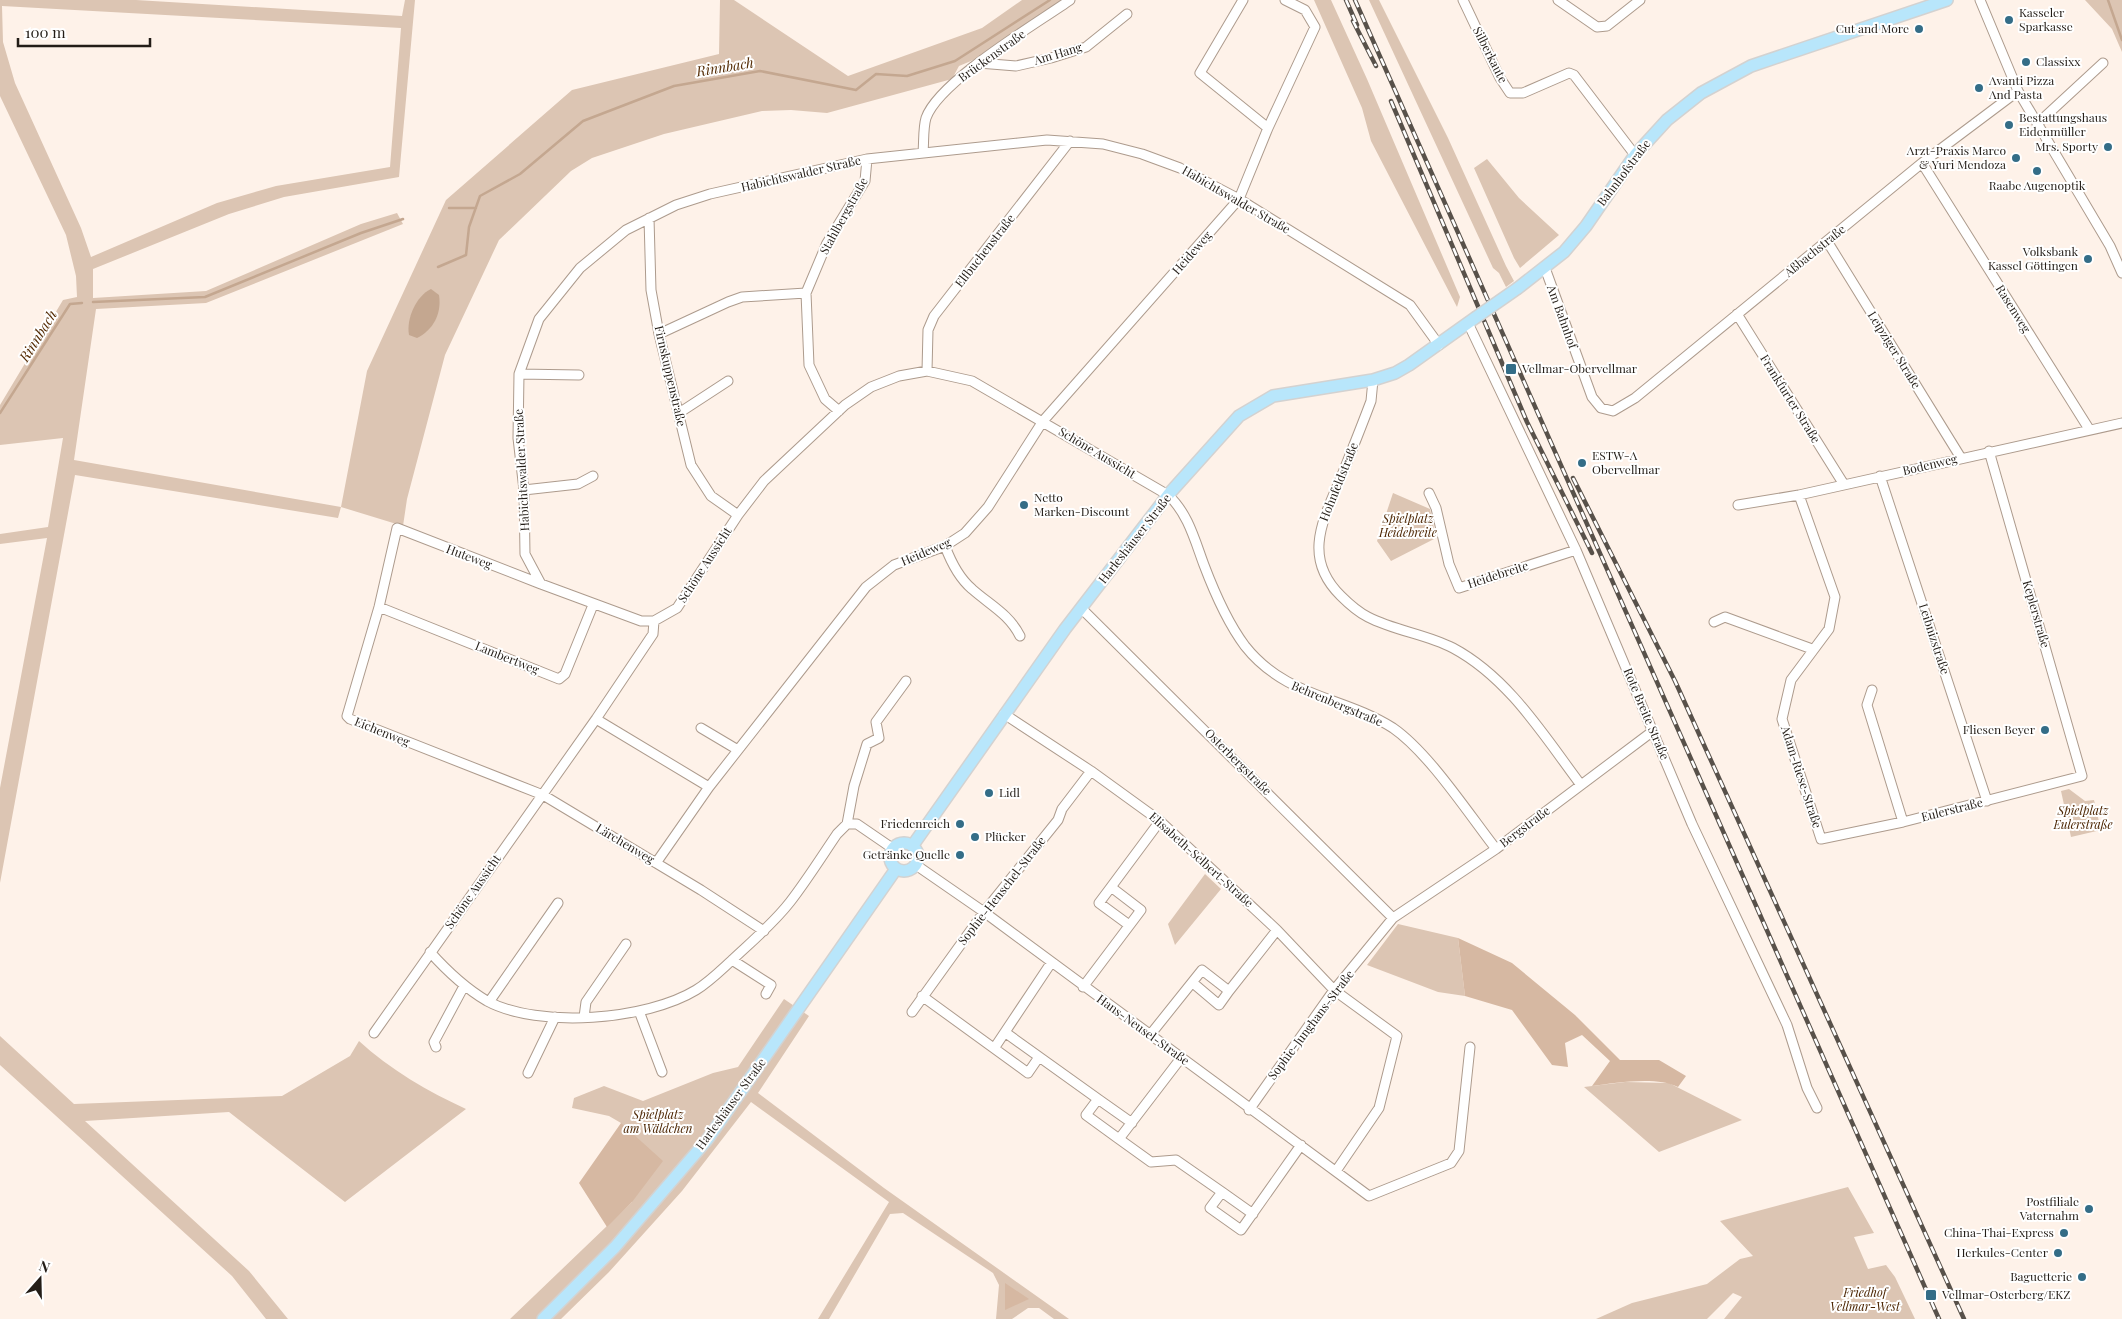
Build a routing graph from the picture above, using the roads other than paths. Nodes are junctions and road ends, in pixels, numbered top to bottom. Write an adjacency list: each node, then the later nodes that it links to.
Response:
1 (1070, 0): 11 (street, Brückenstraße)
2 (1243, 0): 15 (street)
3 (1285, 0): 15 (street, Heideweg)
4 (1462, 0): 18 (street, Silberkaute)
5 (1558, 0): 6 (street)
6 (1640, 0)
7 (1947, 0): 9 (main road, Bahnhofstraße)
8 (1980, 0): 13 (street)
9 (1917, 4): 18 (main road, Bahnhofstraße)
10 (1127, 14): 11 (street, Am Hang)
11 (979, 63): 17 (street, Brückenstraße)
12 (2103, 63): 14 (street)
13 (2018, 91): 14 (street); 20 (street, Aßbachstraße)
14 (2037, 124): 25 (street)
15 (1268, 128): 21 (street, Heideweg)
16 (1070, 141): 17 (street, Habichtswalder Straße); 21 (street, Habichtswalder Straße); 31 (street, Elfbuchenstraße)
17 (923, 152): 19 (street, Habichtswalder Straße)
18 (1635, 155): 24 (main road, Bahnhofstraße)
19 (867, 159): 22 (street, Habichtswalder Straße); 26 (street, Stahlbergstraße)
20 (1922, 163): 23 (street, Aßbachstraße); 41 (street, Rasenweg)
21 (1239, 199): 30 (street, Habichtswalder Straße); 39 (street, Heideweg)
22 (649, 218): 29 (street, Firnskuppenstraße); 32 (street, Habichtswalder Straße)
23 (1827, 241): 27 (street, Aßbachstraße); 43 (street, Leipziger Straße)
24 (1545, 268): 28 (main road, Bahnhofstraße, bridge); 37 (street, Am Bahnhof)
25 (2122, 273)
26 (806, 293): 29 (street); 36 (street, Stahlbergstraße)
27 (1738, 314): 37 (street, Aßbachstraße); 46 (street, Frankfurter Straße)
28 (1472, 321): 30 (main road, Bahnhofstraße); 55 (street, Rote Breite Straße)
29 (659, 334): 38 (street, Firnskuppenstraße)
30 (1439, 345): 34 (main road, Harleshäuser Straße)
31 (927, 371): 36 (street, Schöne Aussicht); 39 (street, Schöne Aussicht)
32 (519, 374): 33 (street); 47 (street, Habichtswalder Straße)
33 (579, 375)
34 (1373, 380): 50 (main road, Harleshäuser Straße); 73 (street, Hohnfeldstraße)
35 (728, 381): 38 (street)
36 (839, 411): 52 (street, Schöne Aussicht)
37 (1613, 411)
38 (679, 413): 52 (street, Firnskuppenstraße)
39 (1043, 421): 50 (street, Schöne Aussicht); 54 (street, Heideweg)
40 (2122, 423): 41 (street, Bodenweg)
41 (2089, 429): 42 (street, Bodenweg)
42 (1989, 451): 43 (street, Bodenweg); 72 (street, Keplerstraße)
43 (1961, 458): 45 (street, Bodenweg)
44 (593, 476): 47 (street)
45 (1880, 476): 46 (street, Bodenweg); 76 (street, Leibnizstraße)
46 (1843, 483): 49 (street, Bodenweg)
47 (524, 490): 56 (street, Habichtswalder Straße)
48 (1429, 493): 55 (street, Heidebreite)
49 (1798, 494): 51 (street, Bodenweg); 63 (street, Adam-Riese-Straße)
50 (1168, 495): 59 (main road, Harleshäuser Straße); 83 (street, Behrenbergstraße)
51 (1738, 505)
52 (738, 515): 60 (street, Schöne Aussicht)
53 (397, 528): 56 (street, Huteweg); 58 (street, Eichenweg)
54 (944, 546): 62 (street); 70 (street, Heideweg)
55 (1576, 550): 69 (street, Rote Breite Straße)
56 (541, 584): 57 (street)
57 (593, 605): 58 (street, Lambertweg); 60 (street)
58 (379, 607): 75 (street, Eichenweg)
59 (1081, 608): 66 (main road, Harleshäuser Straße); 90 (street, Osterbergstraße)
60 (654, 621): 67 (street, Schöne Aussicht)
61 (1714, 622): 63 (street)
62 (1020, 636)
63 (1812, 649): 80 (street, Adam-Riese-Straße)
64 (906, 681): 79 (street)
65 (1872, 690): 78 (street)
66 (1004, 714): 71 (street, Elisabeth-Selbert-Straße); 81 (main road, Harleshäuser Straße)
67 (596, 719): 74 (street); 75 (street, Schöne Aussicht)
68 (700, 728): 70 (street)
69 (1653, 730): 73 (street, Bergstraße); 121 (street, Rote Breite Straße)
70 (738, 750): 74 (street, Heideweg)
71 (1092, 771): 77 (street, Elisabeth-Selbert-Straße); 89 (street, Sophie-Henschel-Straße)
72 (2082, 776): 76 (street, Eulerstraße)
73 (1581, 785): 83 (street, Bergstraße)
74 (709, 787): 84 (street, Heideweg)
75 (543, 795): 84 (street, Lärchenweg); 95 (street, Schöne Aussicht)
76 (1987, 802): 78 (street, Eulerstraße)
77 (1160, 821): 87 (street); 92 (street, Elisabeth-Selbert-Straße)
78 (1903, 822): 80 (street, Eulerstraße)
79 (847, 824): 82 (street); 93 (street)
80 (1821, 839)
81 (913, 845): 82 (main road); 85 (main road)
82 (892, 848): 86 (main road)
83 (1496, 849): 90 (street, Bergstraße)
84 (656, 863): 93 (street, Lärchenweg)
85 (916, 865): 86 (main road); 89 (street, Hans-Neusel-Straße)
86 (895, 867): 129 (main road, Harleshäuser Straße)
87 (1111, 887): 91 (street); 91 (street)
88 (558, 903): 105 (street)
89 (984, 912): 97 (street, Hans-Neusel-Straße); 104 (street, Sophie-Henschel-Straße)
90 (1393, 918): 101 (street, Sophie-Junghans-Straße)
91 (1129, 925): 100 (street)
92 (1277, 930): 101 (street, Elisabeth-Selbert-Straße); 102 (street)
93 (764, 931): 96 (street)
94 (626, 944): 109 (street)
95 (430, 952): 99 (street); 111 (street, Schöne Aussicht)
96 (732, 960): 103 (street); 106 (street)
97 (1051, 963): 100 (street, Hans-Neusel-Straße); 110 (street)
98 (1193, 983): 102 (street); 102 (street); 112 (street)
99 (464, 986): 105 (street); 113 (street)
100 (1083, 987): 112 (street, Hans-Neusel-Straße)
101 (1334, 990): 122 (street, Sophie-Junghans-Straße); 126 (street, Elisabeth-Selbert-Straße)
102 (1229, 991)
103 (766, 994)
104 (922, 996): 107 (street, Sophie-Henschel-Straße); 114 (street)
105 (489, 1002): 108 (street)
106 (639, 1011): 109 (street); 118 (street)
107 (912, 1012)
108 (555, 1017): 109 (street); 119 (street)
109 (584, 1018)
110 (1006, 1032): 114 (street); 116 (street)
111 (374, 1033)
112 (1150, 1034): 117 (street, Hans-Neusel-Straße)
113 (436, 1047)
114 (995, 1047): 116 (street)
115 (1470, 1047): 126 (street, Hans-Neusel-Straße)
116 (1039, 1057): 120 (street)
117 (1181, 1058): 122 (street, Hans-Neusel-Straße); 123 (street)
118 (662, 1072)
119 (528, 1073)
120 (1098, 1099): 123 (street); 124 (street)
121 (1817, 1108)
122 (1249, 1110): 125 (street, Hans-Neusel-Straße)
123 (1132, 1123): 124 (street)
124 (1119, 1139): 127 (street)
125 (1301, 1145): 126 (street, Hans-Neusel-Straße); 128 (street)
126 (1336, 1171)
127 (1222, 1192): 128 (street); 128 (street)
128 (1253, 1214)
129 (542, 1319)

